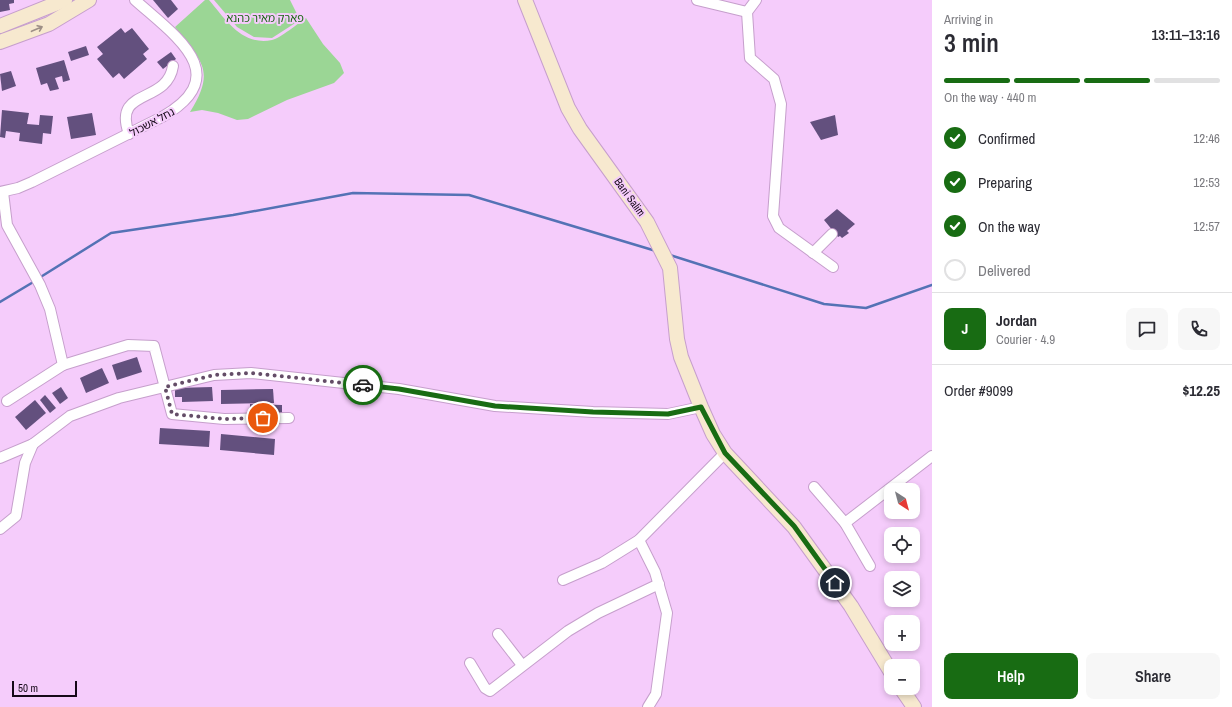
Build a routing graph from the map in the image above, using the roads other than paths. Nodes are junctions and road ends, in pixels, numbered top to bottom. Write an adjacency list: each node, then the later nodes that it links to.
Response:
1 (65, 0): 8 (street)
2 (89, 0): 9 (street, one-way to 2)
3 (135, 0): 11 (street, נחל אשכול)
4 (525, 0): 19 (street, Bani Salim)
5 (697, 0): 7 (street)
6 (756, 0): 7 (street)
7 (747, 12): 14 (street)
8 (0, 26)
9 (0, 42)
10 (173, 66): 11 (street)
11 (129, 134): 12 (street, נחל אשכול)
12 (2, 192): 16 (street)
13 (832, 234): 14 (street)
14 (813, 253): 15 (street)
15 (833, 267)
16 (63, 365): 17 (street); 18 (street)
17 (165, 387): 19 (street); 20 (street); 21 (street)
18 (7, 401)
19 (701, 407): 22 (street, Bani Salim)
20 (289, 418)
21 (33, 444): 24 (street); 27 (street)
22 (725, 453): 28 (street); 33 (street, Bani Salim)
23 (932, 456): 26 (street)
24 (0, 458)
25 (814, 487): 26 (street)
26 (845, 522): 29 (street)
27 (0, 529)
28 (639, 540): 30 (street); 31 (street)
29 (870, 566)
30 (563, 580)
31 (659, 584): 35 (street); 37 (street)
32 (498, 634): 35 (street)
33 (884, 660)
34 (470, 663): 35 (street)
35 (522, 665)
36 (906, 695): 38 (street)
37 (648, 707)
38 (914, 707)

